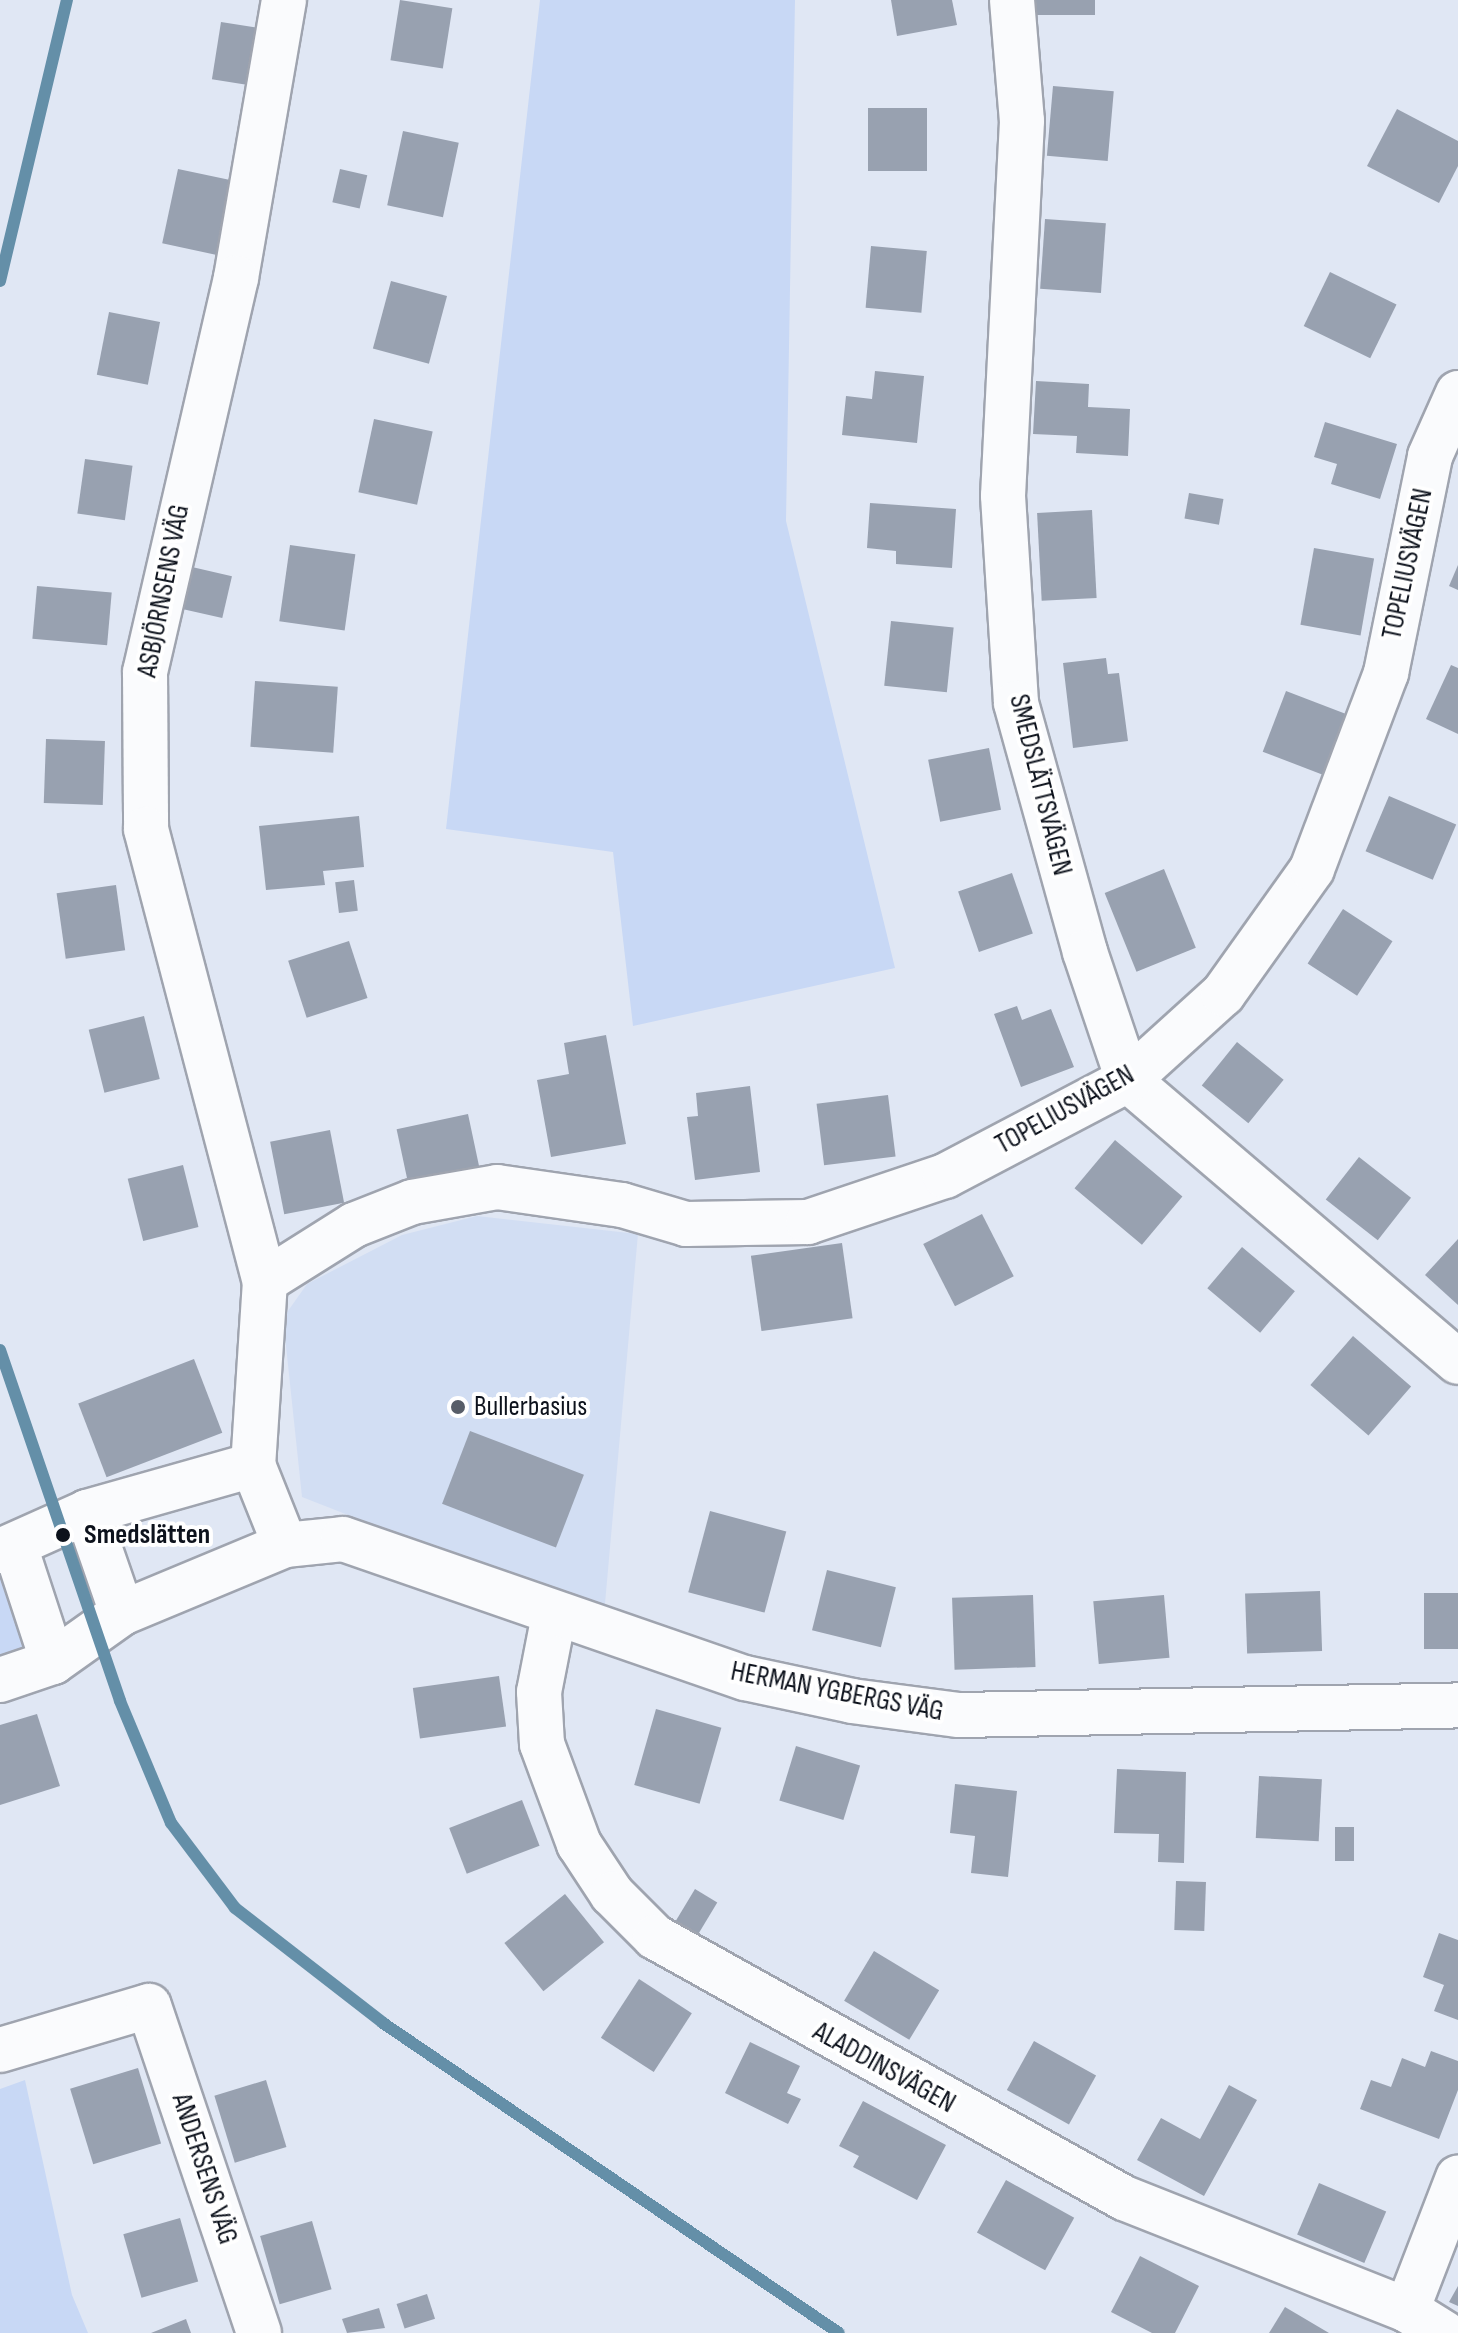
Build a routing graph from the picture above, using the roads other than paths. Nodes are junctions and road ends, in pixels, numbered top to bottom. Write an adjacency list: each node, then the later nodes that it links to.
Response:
1 (284, 0): 5 (street, ASBJÖRNSENS VÄG)
2 (1012, 0): 4 (street, SMEDSLÄTTSVÄGEN)
3 (1458, 393): 4 (street, TOPELIUSVÄGEN)
4 (1128, 1080): 5 (street, TOPELIUSVÄGEN); 6 (street)
5 (265, 1281): 7 (street, ASBJÖRNSENS VÄG)
6 (1458, 1362)
7 (253, 1465): 8 (street); 9 (street)
8 (87, 1512): 10 (street); 11 (street)
9 (285, 1545): 11 (street, HERMAN YGBERGS VÄG); 12 (street, HERMAN YGBERGS VÄG)
10 (7, 1548): 13 (street)
11 (122, 1613): 13 (street, HERMAN YGBERGS VÄG)
12 (554, 1615): 15 (street, HERMAN YGBERGS VÄG); 18 (street, ALADDINSVÄGEN)
13 (53, 1662): 14 (street, HERMAN YGBERGS VÄG)
14 (0, 1680)
15 (1458, 1705)
16 (0, 2050): 19 (street, ANDERSENS VÄG)
17 (1458, 2178): 18 (street)
18 (1407, 2310): 20 (street, ALADDINSVÄGEN)
19 (259, 2333)
20 (1444, 2333)

